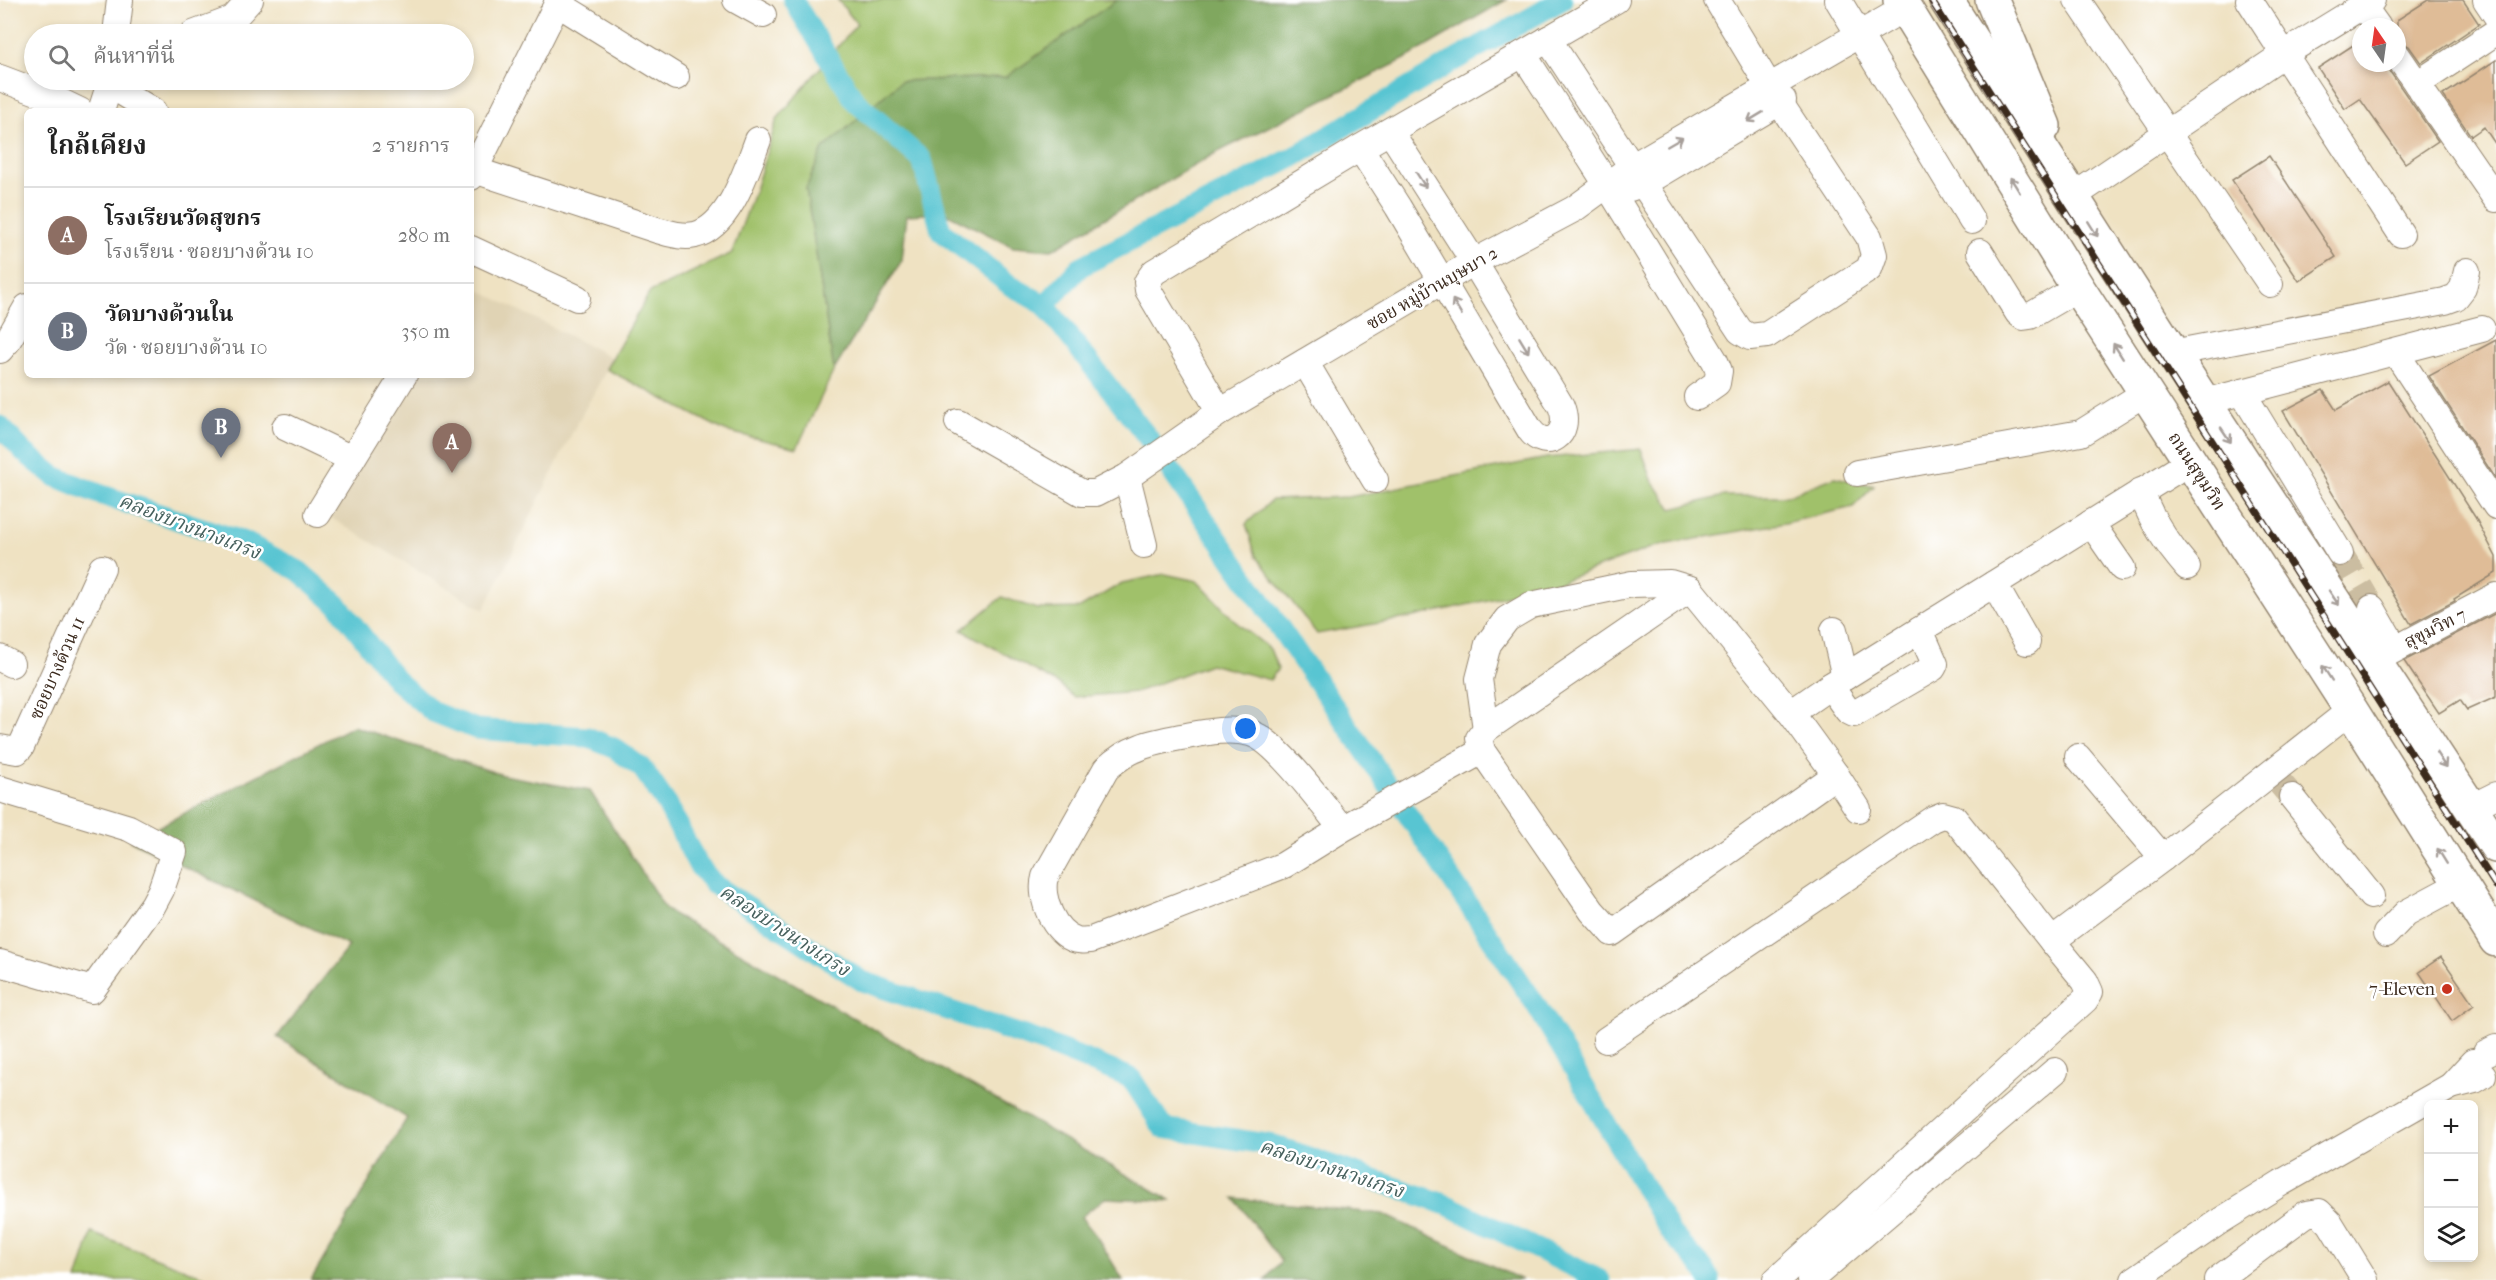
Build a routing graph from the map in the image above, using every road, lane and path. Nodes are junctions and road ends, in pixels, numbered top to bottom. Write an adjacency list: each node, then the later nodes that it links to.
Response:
1 (120, 0): 19 (street)
2 (250, 0): 20 (street)
3 (736, 0): 16 (street)
4 (1616, 0): 22 (street)
5 (1717, 0): 34 (street)
6 (1838, 0): 23 (street)
7 (1946, 0): 45 (highway)
8 (1969, 0): 45 (highway)
9 (1992, 0): 45 (highway)
10 (2077, 0): 39 (street)
11 (2248, 0): 25 (street)
12 (2486, 0): 17 (street)
13 (558, 1): 27 (street); 42 (street)
14 (2367, 3): 18 (street); 25 (street)
15 (1906, 10): 23 (street, ซอย หมู่บ้านบุษบา 2); 57 (highway, ถนนสุขุมวิท, one-way to 15)
16 (763, 15)
17 (2496, 15)
18 (2374, 18)
19 (117, 24)
20 (220, 24)
21 (2496, 32): 29 (street)
22 (1548, 39): 24 (street); 44 (street)
23 (1863, 42): 34 (street, ซอย หมู่บ้านบุษบา 2); 48 (street)
24 (1523, 54): 38 (street); 46 (street)
25 (2284, 54): 39 (street); 49 (street)
26 (2406, 68): 29 (street)
27 (676, 77)
28 (0, 78): 30 (street)
29 (2417, 84): 47 (street)
30 (24, 87)
31 (32, 90): 35 (street)
32 (108, 90): 36 (street)
33 (122, 90): 37 (street)
34 (1774, 95): 44 (street, ซอย หมู่บ้านบุษบา 2); 44 (street)
35 (74, 108)
36 (102, 108)
37 (149, 108)
38 (1389, 131): 41 (street); 52 (street, one-way to 52)
39 (2168, 134): 45 (street); 56 (street)
40 (758, 140): 43 (street)
41 (1360, 148): 55 (street); 70 (street)
42 (474, 171)
43 (474, 173)
44 (1639, 175): 46 (street, ซอย หมู่บ้านบุษบา 2)
45 (2065, 186): 53 (highway, one-way to 53)
46 (1610, 190): 52 (street, ซอย หมู่บ้านบุษบา 2); 68 (street)
47 (2496, 199)
48 (1972, 221)
49 (2401, 234)
50 (474, 250): 58 (street)
51 (1980, 252): 57 (street)
52 (1474, 262): 55 (street, ซอย หมู่บ้านบุษบา 2); 55 (street, one-way to 55)
53 (2114, 262): 57 (highway); 62 (highway)
54 (2467, 271): 62 (street)
55 (1443, 282): 64 (street, ซอย หมู่บ้านบุษบา 2)
56 (2270, 284)
57 (2078, 288): 67 (highway, ถนนสุขุมวิท, one-way to 57)
58 (577, 298)
59 (24, 311): 61 (street)
60 (2482, 329): 63 (street)
61 (2, 344)
62 (2172, 353): 69 (highway)
63 (2396, 353): 66 (street); 79 (street)
64 (1305, 362): 70 (street, ซอย หมู่บ้านบุษบา 2); 77 (street)
65 (402, 378): 73 (street)
66 (2242, 392): 69 (street); 83 (street)
67 (2145, 393): 74 (highway, ถนนสุขุมวิท); 76 (street)
68 (1697, 397)
69 (2204, 402): 94 (highway, one-way to 94)
70 (1220, 412): 75 (street, ซอย หมู่บ้านบุษบา 2)
71 (958, 422): 75 (street, ซอย หมู่บ้านบุษบา 2)
72 (285, 427): 73 (street)
73 (352, 459): 80 (street)
74 (2191, 461): 78 (street); 96 (highway, ถนนสุขุมวิท, one-way to 74)
75 (1137, 470): 82 (street)
76 (1857, 473)
77 (1376, 480)
78 (2141, 492): 81 (street); 84 (street)
79 (2496, 506)
80 (318, 514)
81 (2091, 523): 86 (street); 87 (street)
82 (1144, 545)
83 (2340, 553)
84 (2187, 567)
85 (102, 568): 99 (street, ซอยบางด้วน 11)
86 (2122, 568)
87 (1994, 584): 92 (street); 93 (street)
88 (1690, 589): 97 (street); 98 (street); 98 (street)
89 (2496, 596): 94 (street, สุขุมวิท 7)
90 (2372, 608): 94 (street)
91 (1834, 630): 95 (street)
92 (1920, 630): 95 (street); 95 (street)
93 (2027, 642)
94 (2385, 654): 104 (highway, one-way to 104)
95 (1838, 681): 97 (street)
96 (2351, 710): 102 (street); 109 (highway, ถนนสุขุมวิท, one-way to 96)
97 (1791, 713): 101 (street)
98 (1484, 740): 101 (street); 106 (street)
99 (0, 748)
100 (2078, 757): 108 (street)
101 (1836, 774): 105 (street)
102 (2281, 785): 108 (street); 110 (street)
103 (0, 789): 114 (street)
104 (2484, 801): 107 (highway)
105 (1858, 809)
106 (1342, 829): 106 (street)
107 (2496, 846)
108 (2163, 858): 113 (street)
109 (2460, 884): 111 (street); 112 (highway, ถนนสุขุมวิท)
110 (2371, 896)
111 (2386, 934)
112 (2496, 940)
113 (2052, 941): 115 (street); 118 (street)
114 (0, 963)
115 (1606, 1040)
116 (2485, 1060): 120 (street)
117 (2055, 1071): 119 (street)
118 (1776, 1280)
119 (1810, 1280)
120 (2134, 1280)
121 (2217, 1280): 122 (street)
122 (2365, 1280)

